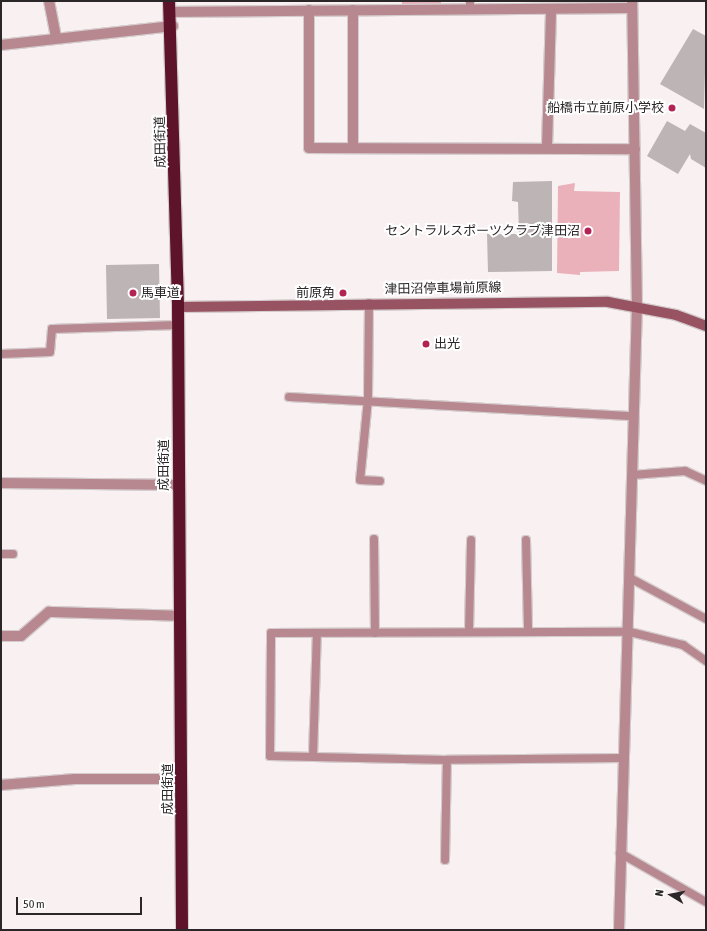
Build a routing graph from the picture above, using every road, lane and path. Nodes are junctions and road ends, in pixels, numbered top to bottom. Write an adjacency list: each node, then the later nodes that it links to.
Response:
1 (49, 1): 9 (street)
2 (470, 5): 5 (street); 7 (street)
3 (632, 5): 5 (street); 13 (street)
4 (170, 6): 6 (street); 8 (highway, 成田街道)
5 (551, 9): 11 (street)
6 (309, 10): 7 (street); 12 (street)
7 (353, 10): 12 (street)
8 (173, 26): 9 (street); 15 (highway, 成田街道)
9 (56, 38): 10 (street)
10 (1, 45)
11 (547, 147): 12 (street); 13 (street)
12 (353, 148)
13 (635, 149): 16 (street)
14 (369, 303): 15 (main road, 津田沼停車場前原線); 16 (main road, 津田沼停車場前原線); 21 (lane)
15 (178, 307): 17 (highway, 成田街道)
16 (637, 307): 18 (main road, 津田沼停車場前原線); 22 (street)
17 (178, 325): 19 (lane); 27 (highway, 成田街道)
18 (706, 326)
19 (1, 354)
20 (289, 397): 21 (lane)
21 (368, 399): 22 (lane); 24 (lane)
22 (633, 416): 23 (street)
23 (632, 475): 25 (lane); 33 (street)
24 (380, 481)
25 (706, 481)
26 (1, 483): 27 (street)
27 (178, 485): 34 (highway, 成田街道)
28 (374, 539): 40 (lane)
29 (471, 540): 36 (lane)
30 (526, 540): 37 (lane)
31 (1, 554): 32 (lane)
32 (13, 554)
33 (630, 578): 35 (lane); 38 (street)
34 (181, 616): 41 (street); 46 (highway, 成田街道)
35 (706, 619)
36 (469, 631): 37 (lane); 40 (lane)
37 (528, 631): 38 (lane)
38 (630, 632): 42 (lane); 44 (street)
39 (317, 633): 40 (lane); 43 (lane); 43 (lane)
40 (375, 633)
41 (1, 636)
42 (706, 661)
43 (313, 758): 45 (lane)
44 (624, 758): 45 (lane); 48 (street)
45 (448, 760): 49 (lane)
46 (182, 779): 47 (street); 51 (highway, 成田街道)
47 (1, 785)
48 (620, 853): 50 (lane); 52 (street)
49 (445, 860)
50 (706, 902)
51 (182, 930)
52 (619, 930)

